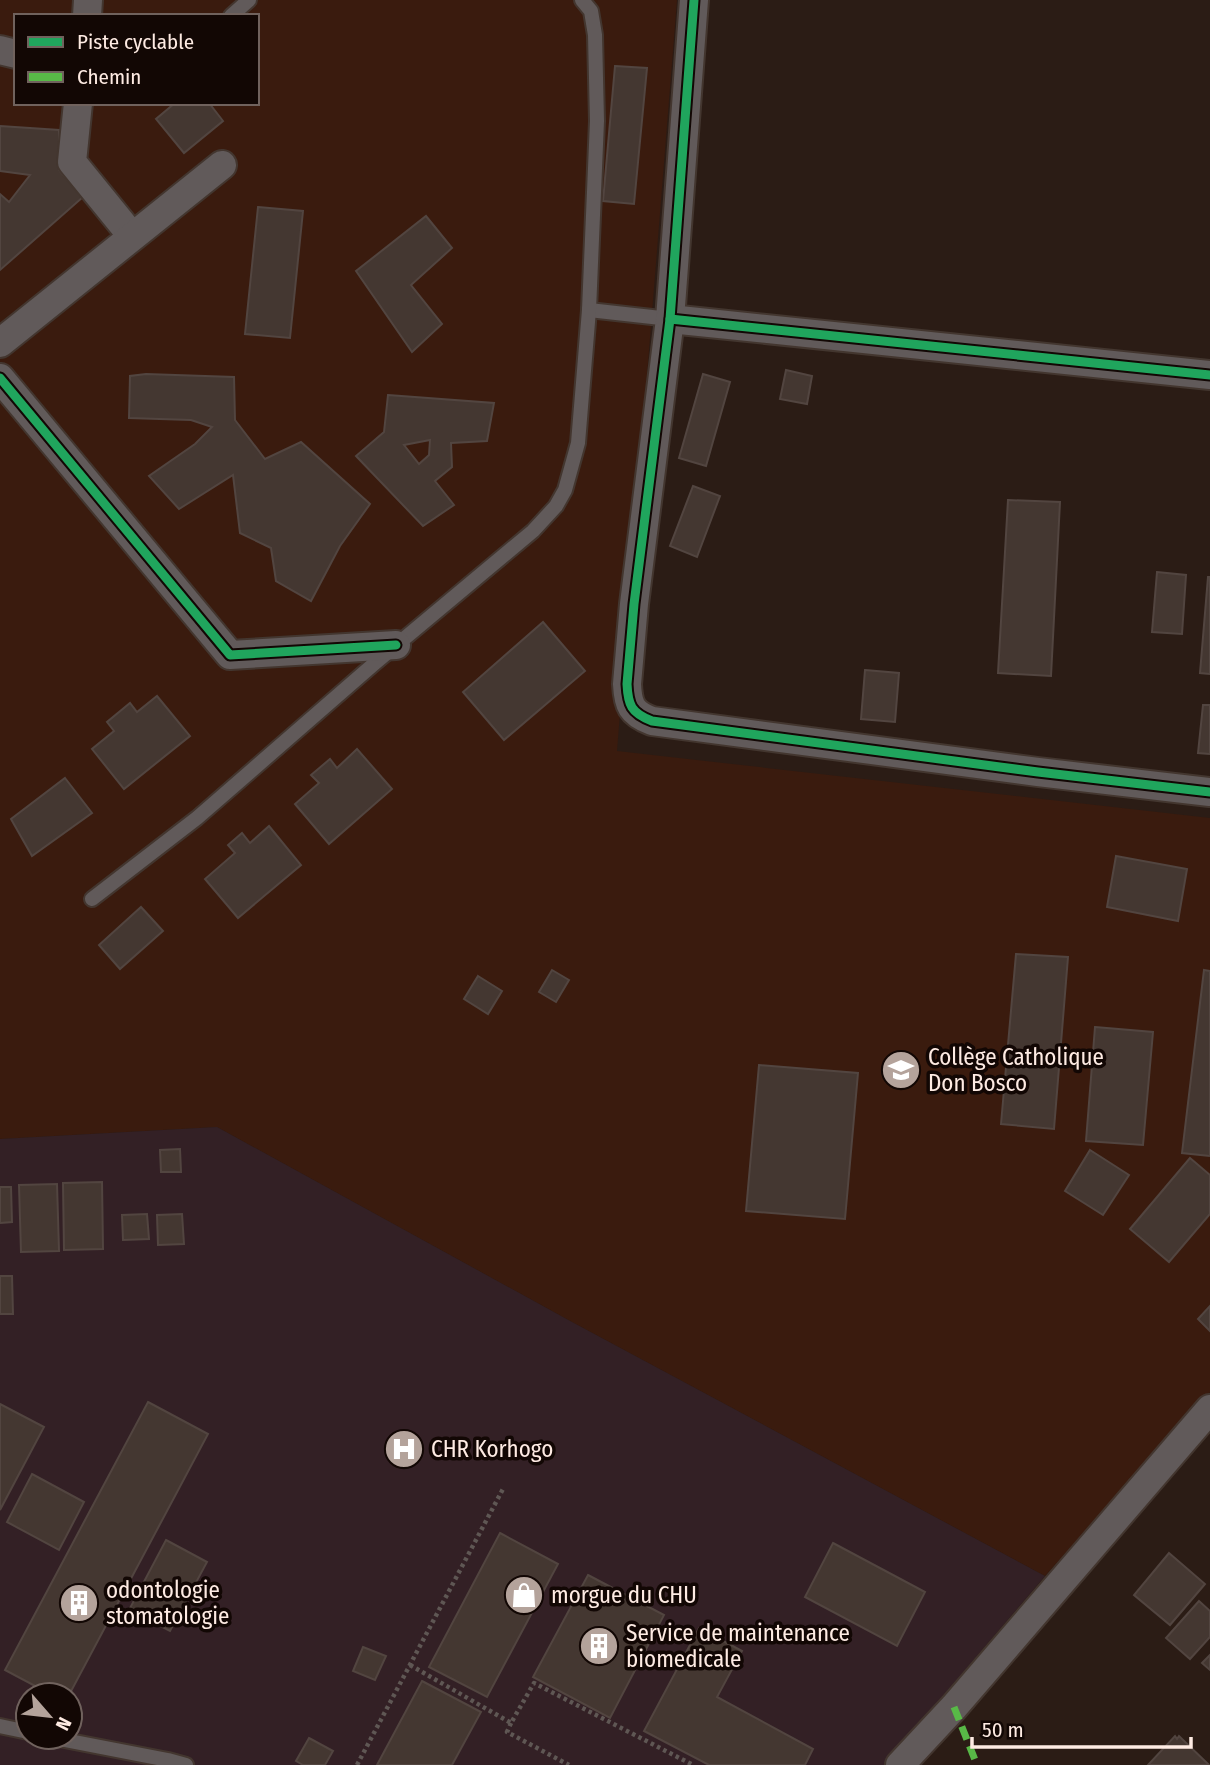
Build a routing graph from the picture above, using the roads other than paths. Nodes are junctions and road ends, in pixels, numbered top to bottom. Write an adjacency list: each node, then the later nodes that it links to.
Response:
1 (249, 0): 4 (lane)
2 (582, 0): 8 (lane)
3 (694, 0): 9 (street)
4 (233, 14)
5 (78, 105): 7 (street)
6 (222, 165): 7 (street)
7 (132, 236): 10 (street)
8 (589, 310): 9 (lane); 13 (lane)
9 (670, 319): 11 (street); 14 (street)
10 (0, 343)
11 (1210, 374)
12 (0, 378): 13 (street)
13 (396, 645): 15 (lane)
14 (1210, 792)
15 (92, 899)
16 (1204, 1428): 19 (street)
17 (84, 1743): 18 (lane)
18 (187, 1765)
19 (900, 1765)

